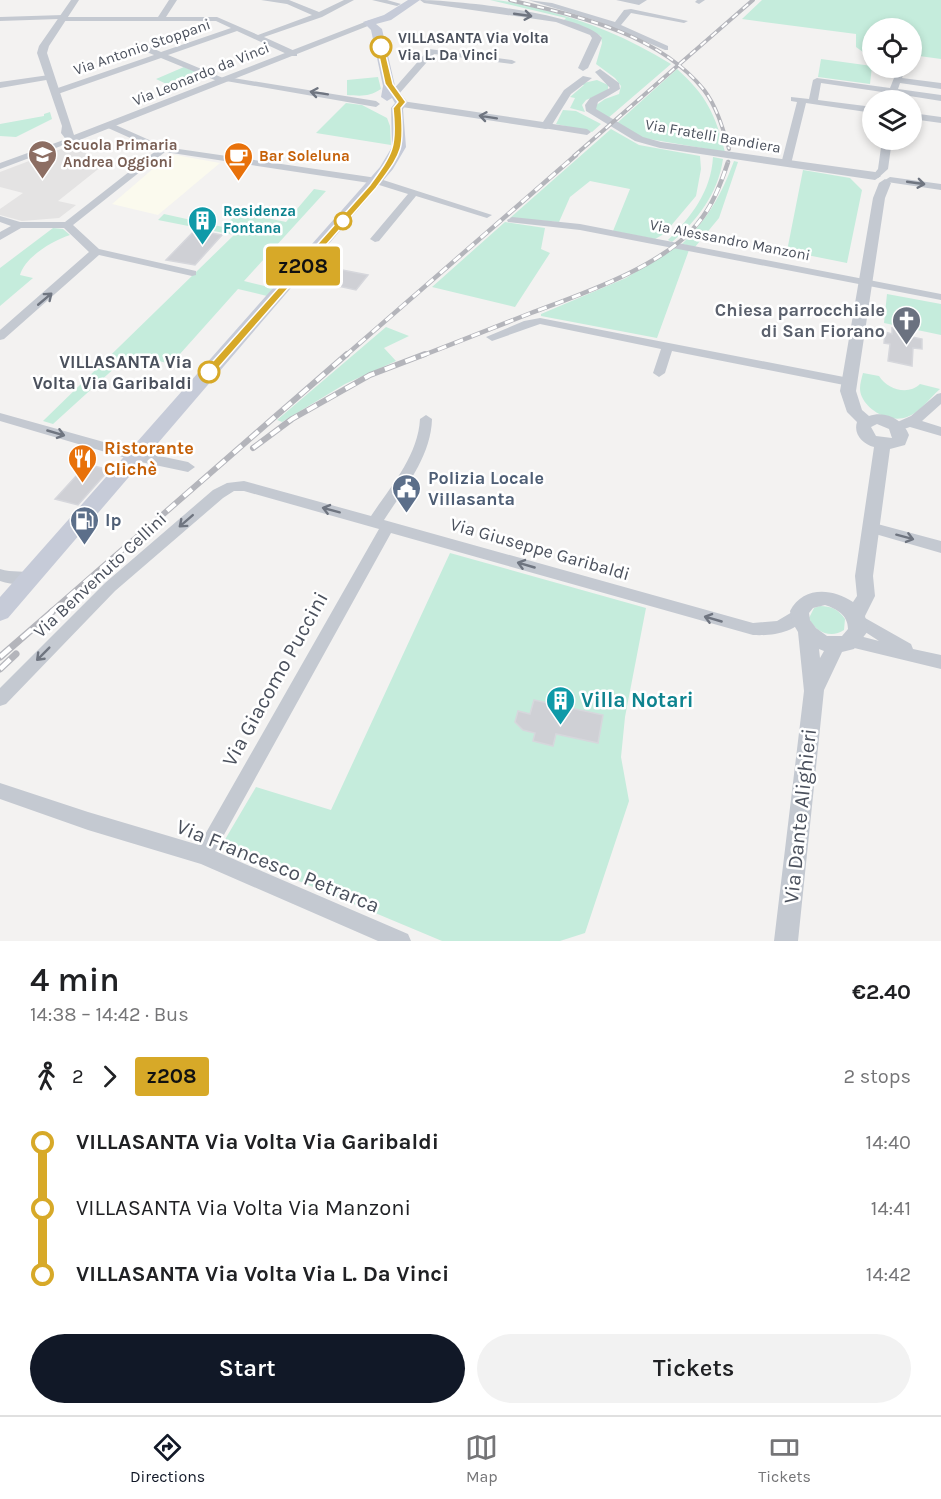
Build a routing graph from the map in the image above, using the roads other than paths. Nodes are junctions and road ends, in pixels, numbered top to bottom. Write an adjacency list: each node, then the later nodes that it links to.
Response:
1 (75, 0): 13 (street)
2 (173, 0): 14 (street)
3 (265, 0): 11 (street)
4 (350, 0): 11 (street)
5 (376, 0): 12 (street)
6 (415, 0): 12 (main road, Via Leonardo da Vinci)
7 (424, 0): 25 (street, one-way to 25)
8 (531, 0): 17 (street)
9 (620, 0): 10 (street)
10 (643, 0)
11 (319, 15): 19 (street)
12 (383, 15): 22 (street, Via Leonardo da Vinci); 36 (main road)
13 (63, 18): 14 (street); 15 (street); 26 (street)
14 (161, 18): 18 (street)
15 (0, 19)
16 (684, 21): 17 (street)
17 (617, 25): 21 (street)
18 (238, 28): 19 (street); 23 (street, Via Antonio Stoppani)
19 (258, 37): 22 (street)
20 (140, 46): 23 (street)
21 (665, 48)
22 (294, 54): 27 (street, Via Leonardo da Vinci)
23 (160, 55): 27 (street); 33 (street, Via Antonio Stoppani)
24 (512, 62): 36 (street)
25 (589, 76): 42 (street); 47 (street, Via Fratelli Bandiera)
26 (50, 77): 29 (street); 33 (street)
27 (224, 80): 36 (street, one-way to 27); 41 (street, Via Leonardo da Vinci)
28 (897, 80): 30 (street); 32 (street)
29 (0, 86)
30 (941, 86)
31 (864, 90): 37 (street)
32 (894, 90)
33 (55, 92): 44 (street)
34 (922, 97): 35 (street)
35 (941, 98)
36 (392, 100): 42 (street, one-way to 36); 50 (main road)
37 (813, 102): 38 (street); 47 (street)
38 (862, 109)
39 (922, 117): 40 (street)
40 (941, 120)
41 (111, 126): 44 (street, Via Leonardo da Vinci); 45 (street)
42 (546, 126): 43 (street)
43 (587, 132)
44 (77, 138): 48 (street)
45 (163, 148): 50 (street); 57 (street)
46 (885, 150): 49 (street)
47 (786, 164): 49 (street, Via Fratelli Bandiera)
48 (0, 166)
49 (881, 178): 51 (street, Via Fratelli Bandiera, one-way to 51); 62 (street)
50 (378, 181): 52 (street); 76 (main road)
51 (941, 187)
52 (414, 193): 53 (street); 59 (street)
53 (487, 215)
54 (0, 219): 56 (street)
55 (512, 220): 62 (street, Via Alessandro Manzoni)
56 (19, 225): 57 (street); 58 (street)
57 (67, 225): 60 (street)
58 (0, 237)
59 (375, 239)
60 (95, 251): 61 (street); 64 (street, one-way to 60)
61 (192, 273)
62 (866, 283): 63 (street, Via Alessandro Manzoni); 68 (street)
63 (941, 297)
64 (0, 336)
65 (492, 337): 66 (street)
66 (668, 346): 67 (street); 68 (street)
67 (659, 373)
68 (849, 382): 72 (street)
69 (941, 397): 73 (street)
70 (0, 417): 76 (street, one-way to 76)
71 (426, 419): 79 (street, Via Giacomo Puccini)
72 (866, 422): 73 (street); 75 (street)
73 (904, 425): 74 (street); 75 (street)
74 (941, 432)
75 (884, 444): 80 (street)
76 (136, 456): 77 (street); 84 (main road)
77 (188, 467)
78 (232, 486): 79 (street, Via Giuseppe Garibaldi, one-way to 78); 94 (street, Via Benvenuto Cellini, one-way to 94)
79 (382, 524): 87 (street, Via Giuseppe Garibaldi, one-way to 79); 96 (street, Via Giacomo Puccini)
80 (870, 527): 81 (street, one-way to 81); 83 (street)
81 (941, 547)
82 (0, 575): 84 (street)
83 (864, 576): 85 (street); 88 (street)
84 (31, 578): 86 (main road)
85 (835, 600): 87 (street); 88 (street)
86 (0, 612)
87 (799, 614): 89 (street)
88 (856, 618): 90 (street); 91 (street)
89 (807, 633): 90 (street); 93 (street, Via Dante Alighieri)
90 (844, 643): 91 (street); 93 (street, Via Dante Alighieri)
91 (911, 653): 92 (street)
92 (941, 662)
93 (814, 691): 98 (street, Via Dante Alighieri)
94 (0, 699)
95 (0, 791): 96 (street, Via Francesco Petrarca)
96 (203, 855): 97 (street, Via Francesco Petrarca)
97 (401, 941)
98 (786, 941)

